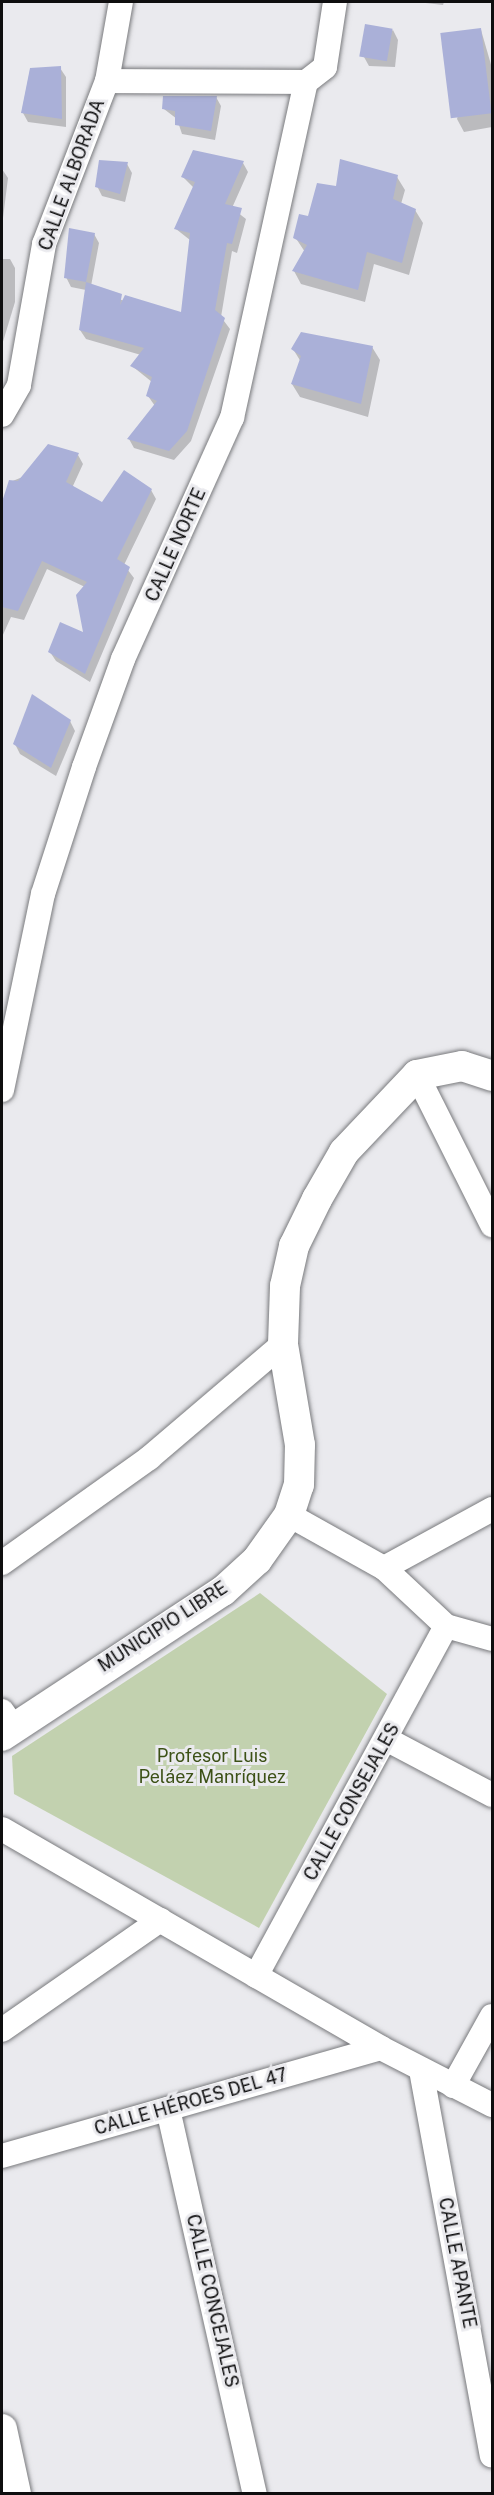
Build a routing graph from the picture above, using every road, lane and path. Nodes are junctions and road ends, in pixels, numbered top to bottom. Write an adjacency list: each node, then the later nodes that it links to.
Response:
1 (121, 2): 3 (street, CALLE ALBORADA)
2 (334, 2): 4 (street)
3 (106, 81): 4 (street); 5 (street, CALLE ALBORADA)
4 (306, 82): 8 (street, CALLE NORTE)
5 (2, 415)
6 (417, 1075): 7 (street); 9 (street); 10 (street, MUNICIPIO LIBRE)
7 (492, 1076)
8 (2, 1090)
9 (492, 1225)
10 (283, 1344): 12 (street, MUNICIPIO LIBRE); 13 (street)
11 (492, 1509): 14 (street)
12 (290, 1515): 14 (street); 17 (street, MUNICIPIO LIBRE)
13 (2, 1563)
14 (384, 1568): 15 (street)
15 (446, 1626): 16 (street); 18 (street, CALLE CONSEJALES)
16 (492, 1639)
17 (5, 1725)
18 (386, 1739): 19 (street); 22 (street, CALLE CONSEJALES)
19 (492, 1795)
20 (2, 1829): 21 (street)
21 (160, 1920): 22 (street); 24 (street)
22 (256, 1976): 25 (street)
23 (492, 2016): 27 (street)
24 (2, 2030)
25 (381, 2048): 26 (street); 29 (street, CALLE HÉROES DEL 47)
26 (421, 2070): 27 (street); 32 (street, CALLE APANTE)
27 (453, 2086): 28 (street)
28 (492, 2105)
29 (168, 2109): 30 (street, CALLE HÉROES DEL 47); 34 (street, CALLE CONCEJALES)
30 (2, 2156)
31 (2, 2428): 33 (street)
32 (492, 2456)
33 (16, 2493)
34 (255, 2493)

